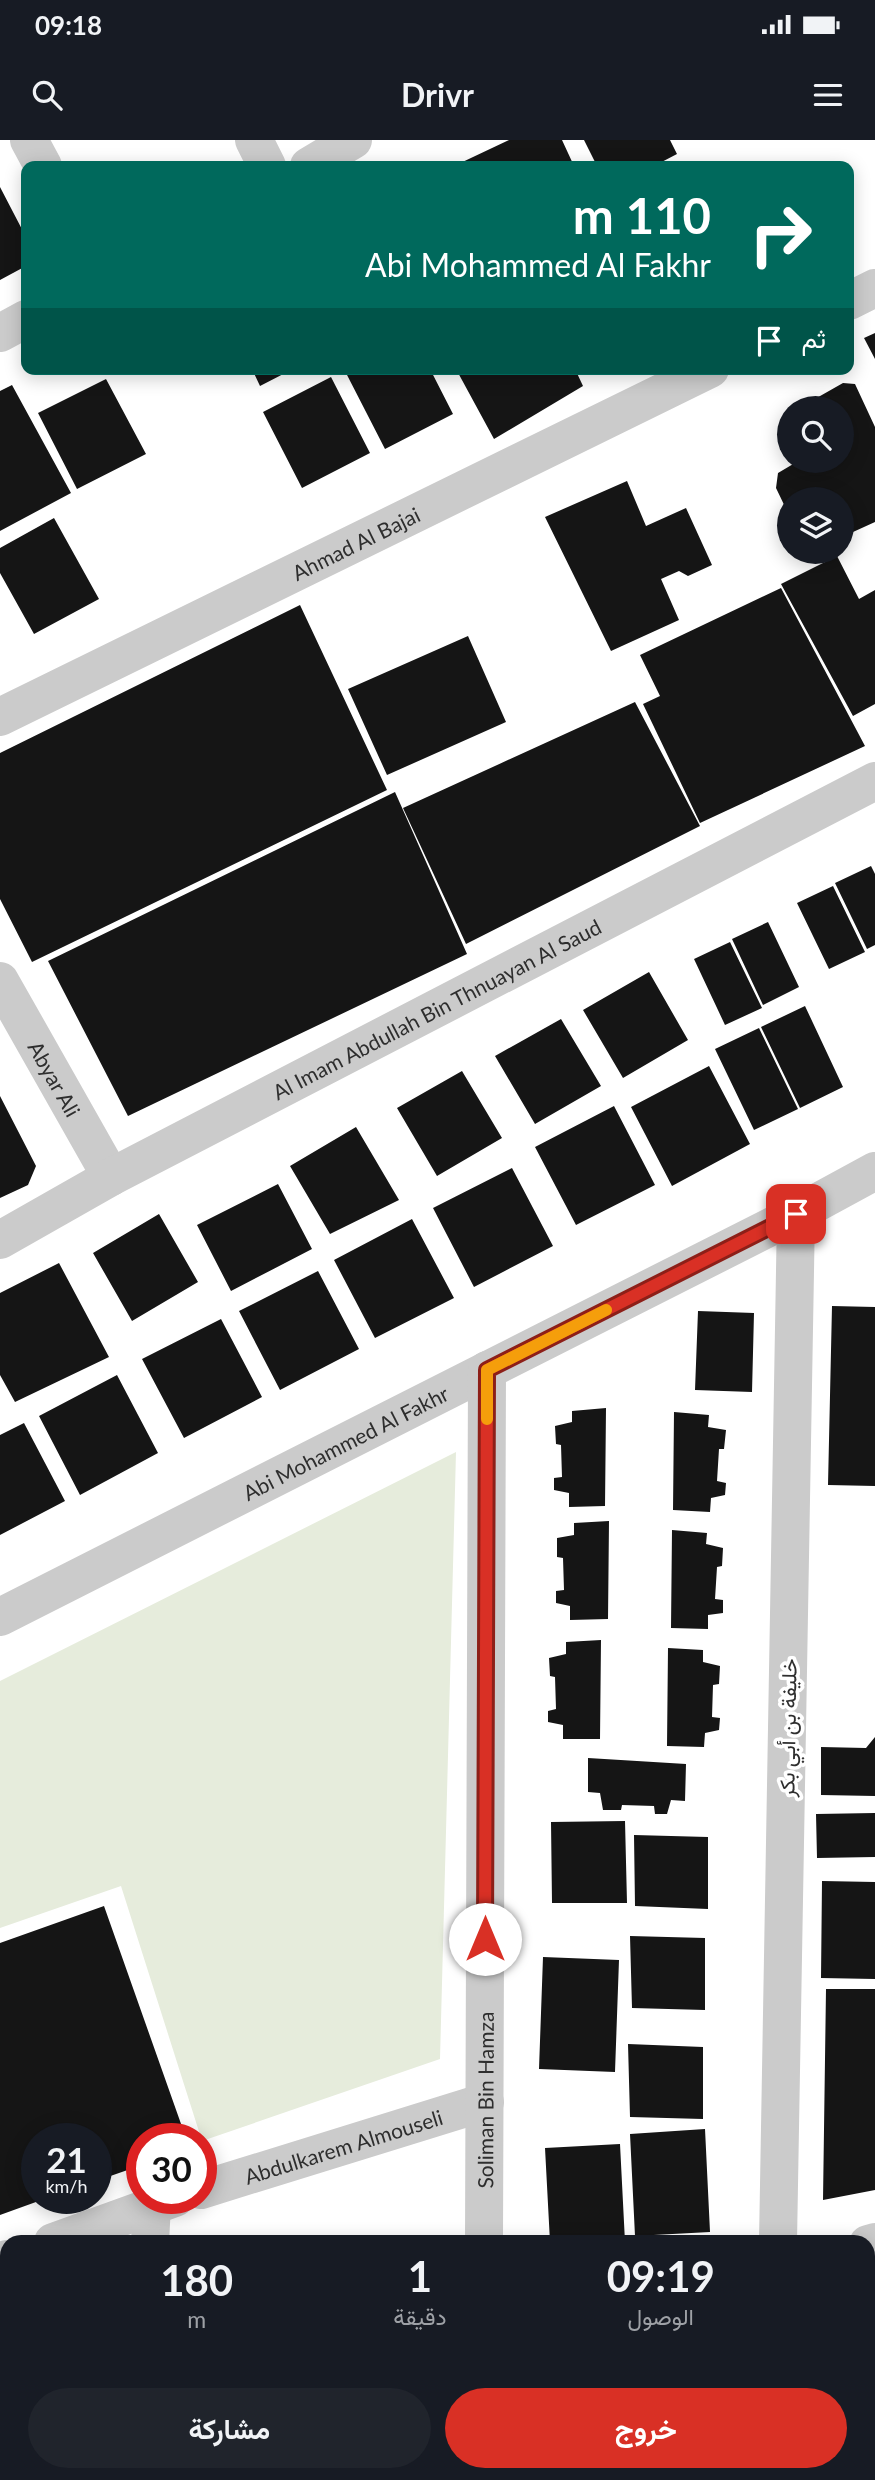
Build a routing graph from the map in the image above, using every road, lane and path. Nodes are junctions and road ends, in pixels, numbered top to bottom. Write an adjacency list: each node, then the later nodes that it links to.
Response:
1 (29, 140): 4 (street)
2 (254, 140): 5 (street)
3 (353, 140): 6 (street)
4 (40, 161)
5 (264, 161)
6 (317, 161)
7 (875, 289): 8 (street)
8 (854, 299)
9 (21, 322): 10 (street)
10 (0, 333)
11 (698, 375): 12 (street, Ahmad Al Bajai)
12 (0, 717)
13 (875, 781): 16 (street, Al Imam Abdullah Bin Thnuayan Al Saud)
14 (0, 981): 16 (street, Abyar Ali)
15 (875, 1171): 17 (street, Abi Mohammed Al Fakhr)
16 (111, 1177): 18 (street, Al Imam Abdullah Bin Thnuayan Al Saud)
17 (796, 1214): 19 (street, Abi Mohammed Al Fakhr); 26 (street, خليفة بن أبي بكر)
18 (0, 1240)
19 (487, 1370): 20 (street, Abi Mohammed Al Fakhr); 21 (street, Soliman Bin Hamza)
20 (0, 1618)
21 (485, 2102): 22 (street, Abdulkarem Almouseli); 25 (street, Soliman Bin Hamza)
22 (217, 2185)
23 (159, 2215): 24 (street)
24 (80, 2235)
25 (484, 2235)
26 (778, 2235)

